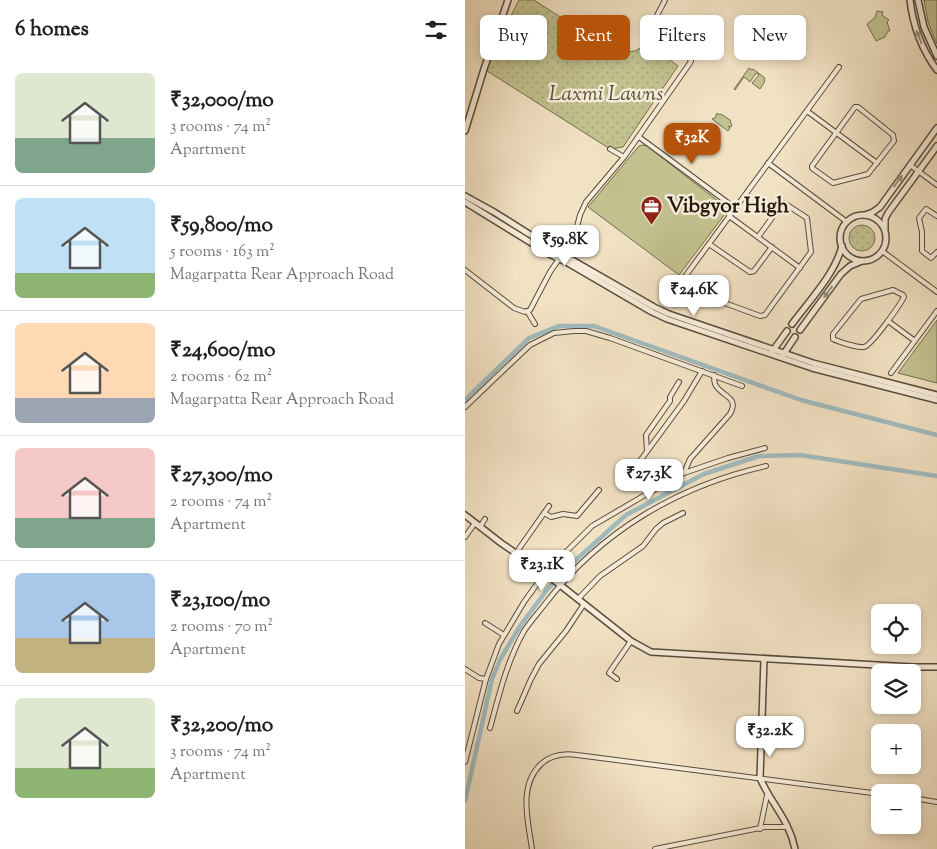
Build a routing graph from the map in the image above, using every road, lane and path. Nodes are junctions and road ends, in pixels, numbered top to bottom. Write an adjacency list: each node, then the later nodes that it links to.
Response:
1 (508, 0): 10 (street)
2 (665, 0): 12 (street)
3 (910, 0): 7 (street, one-way to 3)
4 (918, 0): 5 (street)
5 (937, 56)
6 (839, 67): 8 (street)
7 (937, 70)
8 (807, 111): 11 (street); 17 (street)
9 (937, 128): 18 (street)
10 (465, 131)
11 (835, 132): 16 (street); 16 (street); 16 (street)
12 (639, 137): 15 (street); 23 (street)
13 (937, 146): 19 (street)
14 (611, 149): 15 (street)
15 (624, 157): 35 (street)
16 (877, 163)
17 (767, 165): 23 (street); 27 (street)
18 (910, 166): 19 (street); 24 (street, one-way to 18)
19 (919, 172): 20 (street); 28 (street)
20 (937, 186)
21 (465, 196): 35 (street)
22 (465, 202): 35 (street)
23 (735, 208): 25 (street)
24 (865, 215): 27 (street); 28 (street)
25 (729, 216): 29 (street); 30 (street)
26 (937, 216): 34 (street)
27 (847, 222): 31 (street)
28 (885, 229): 33 (street)
29 (758, 237): 32 (street); 37 (street)
30 (709, 244): 32 (street); 37 (street)
31 (842, 246): 36 (street); 44 (street)
32 (772, 248): 37 (street)
33 (882, 251): 36 (street); 39 (street)
34 (937, 252)
35 (561, 257): 40 (street); 49 (street)
36 (862, 261): 45 (street, one-way to 45)
37 (800, 268)
38 (465, 270): 40 (street)
39 (937, 292)
40 (527, 311): 43 (street)
41 (937, 311): 48 (street)
42 (888, 321): 42 (street); 48 (street)
43 (535, 324)
44 (792, 324)
45 (800, 330)
46 (787, 331): 49 (street)
47 (795, 337): 50 (street)
48 (915, 341): 52 (street)
49 (771, 352): 50 (street)
50 (782, 356): 56 (street); 57 (street)
51 (702, 371): 53 (street); 58 (street); 60 (street)
52 (891, 373)
53 (713, 375): 55 (street); 62 (street)
54 (679, 382): 60 (street)
55 (743, 386)
56 (937, 395)
57 (937, 400)
58 (465, 407)
59 (765, 448): 62 (street)
60 (646, 453): 63 (street)
61 (767, 466): 75 (street)
62 (684, 473): 74 (street)
63 (629, 476)
64 (599, 490): 66 (street)
65 (549, 506): 66 (street)
66 (544, 512): 73 (street)
67 (683, 513): 76 (street)
68 (465, 515): 70 (street)
69 (485, 519): 71 (street)
70 (475, 523): 71 (street); 72 (street)
71 (480, 527): 73 (street)
72 (465, 537)
73 (516, 553): 74 (street)
74 (547, 574): 75 (street); 79 (street)
75 (558, 584): 76 (street); 87 (street)
76 (578, 599): 77 (street)
77 (584, 604): 80 (street); 86 (street)
78 (485, 623): 79 (street)
79 (505, 635): 84 (street)
80 (631, 641): 81 (street); 85 (street)
81 (764, 659): 82 (street); 89 (street)
82 (937, 667)
83 (465, 669): 84 (street)
84 (486, 679): 88 (street)
85 (617, 679)
86 (517, 711)
87 (490, 728)
88 (465, 762)
89 (760, 778): 90 (street); 91 (street); 96 (street)
90 (871, 793)
91 (767, 795): 94 (street); 95 (street)
92 (921, 799): 93 (street)
93 (937, 802)
94 (788, 827): 95 (street); 98 (street)
95 (760, 829): 97 (street)
96 (532, 849)
97 (655, 849)
98 (795, 849)

